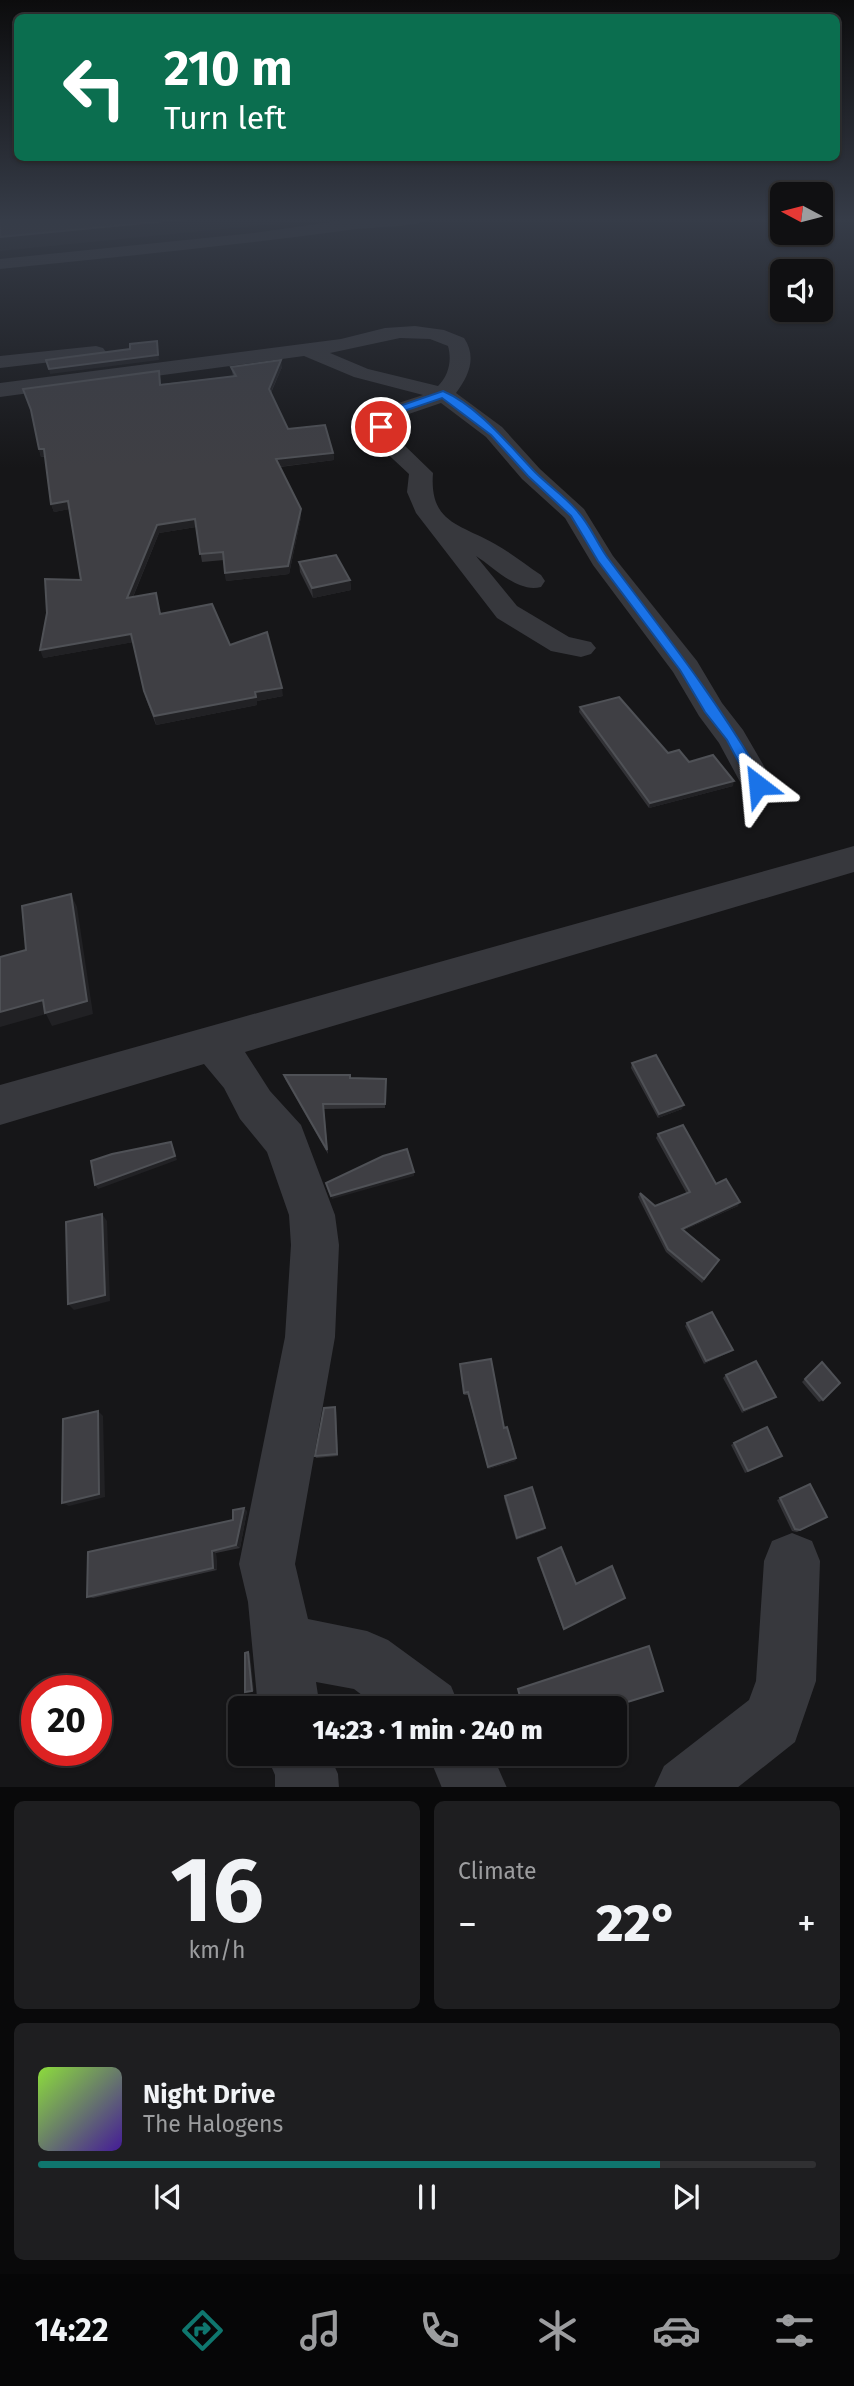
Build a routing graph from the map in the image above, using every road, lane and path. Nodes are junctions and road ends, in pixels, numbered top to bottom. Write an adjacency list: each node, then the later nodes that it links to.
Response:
1 (303, 349): 3 (street); 5 (street); 6 (street)
2 (99, 352): 4 (street)
3 (329, 361): 6 (street); 7 (street)
4 (0, 362)
5 (0, 390)
6 (443, 394): 7 (street); 11 (street)
7 (381, 427): 8 (street)
8 (440, 527): 9 (street); 10 (street)
9 (531, 581)
10 (581, 648)
11 (758, 785)
12 (854, 859): 13 (street)
13 (212, 1044): 14 (street); 16 (street)
14 (0, 1105)
15 (792, 1560): 23 (street)
16 (281, 1638): 17 (street); 18 (street)
17 (288, 1696)
18 (413, 1696)
19 (302, 1766): 21 (street)
20 (465, 1766): 22 (street)
21 (307, 1787)
22 (475, 1787)
23 (686, 1787)

